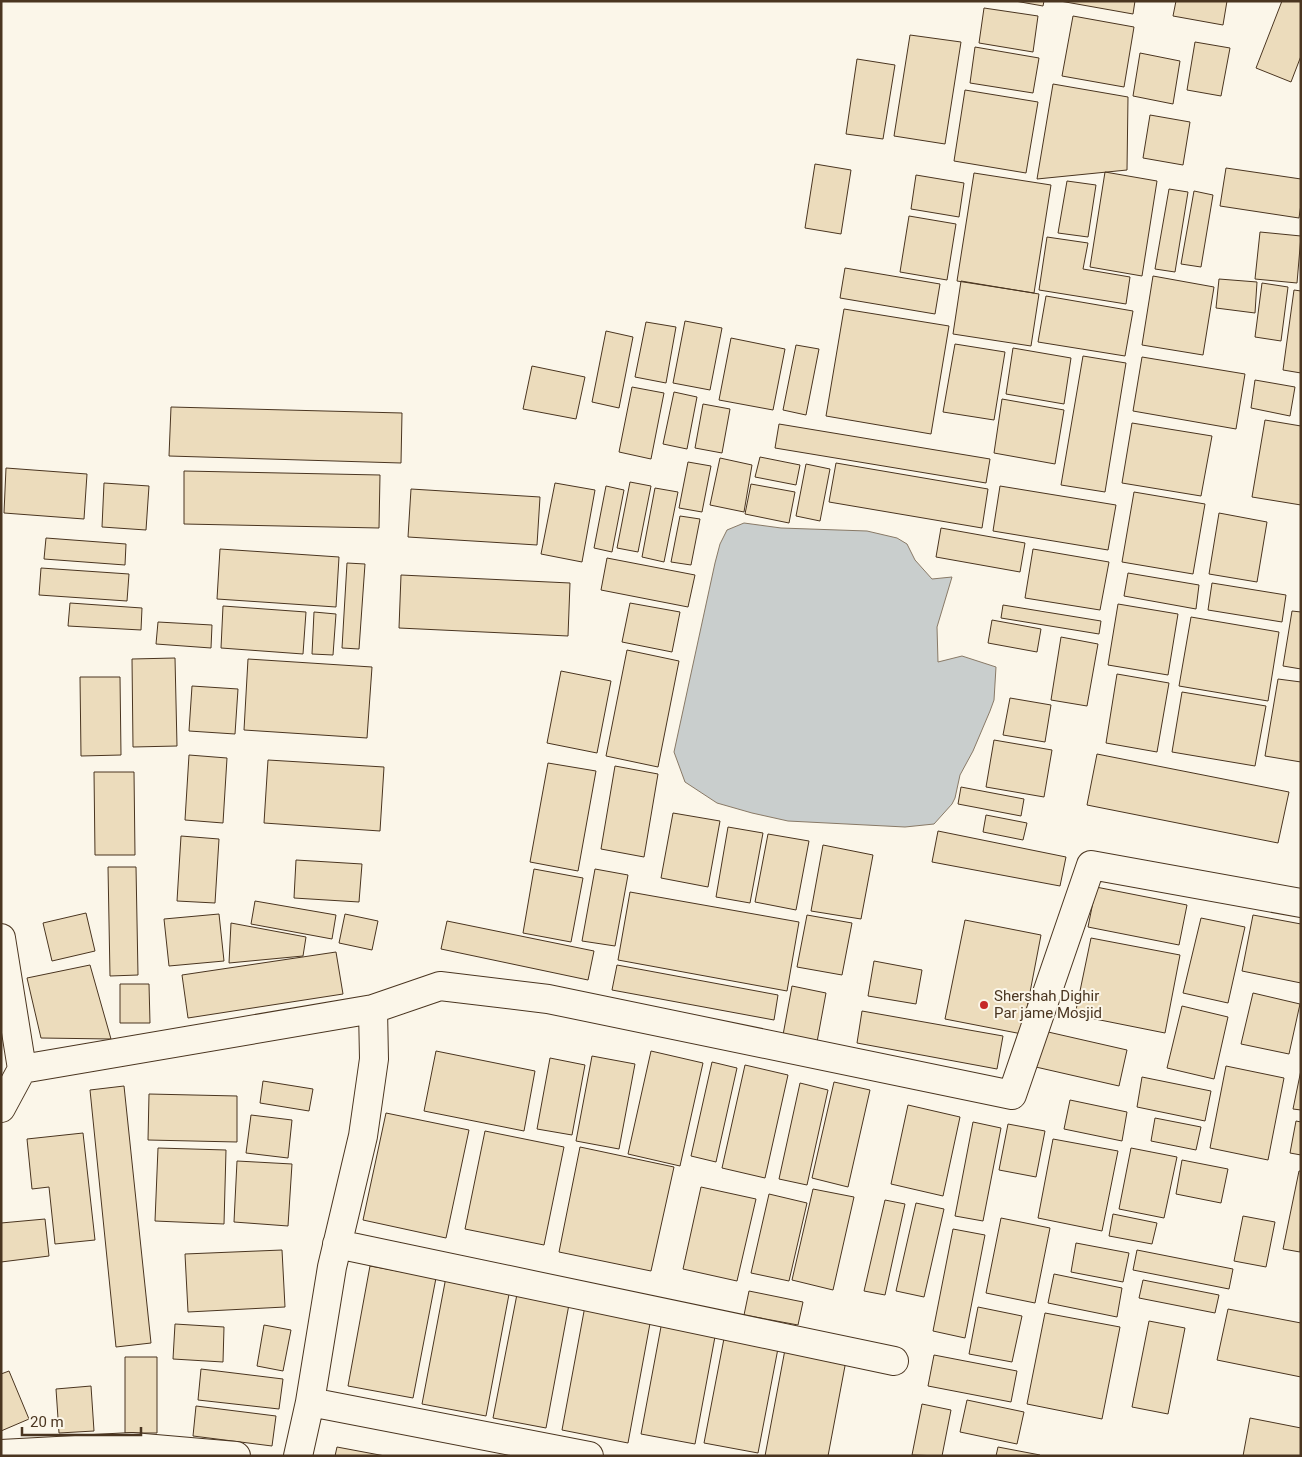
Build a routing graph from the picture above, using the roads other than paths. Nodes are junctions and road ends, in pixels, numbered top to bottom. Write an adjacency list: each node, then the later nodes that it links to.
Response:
1 (1301, 903): 3 (street)
2 (1, 938): 4 (street)
3 (373, 1009): 4 (street); 6 (street)
4 (22, 1069): 5 (street)
5 (1, 1108)
6 (337, 1244): 7 (street); 8 (street)
7 (894, 1361)
8 (310, 1402): 9 (street); 12 (street)
9 (296, 1452)
10 (1, 1454): 11 (street)
11 (236, 1456)
12 (589, 1456)

